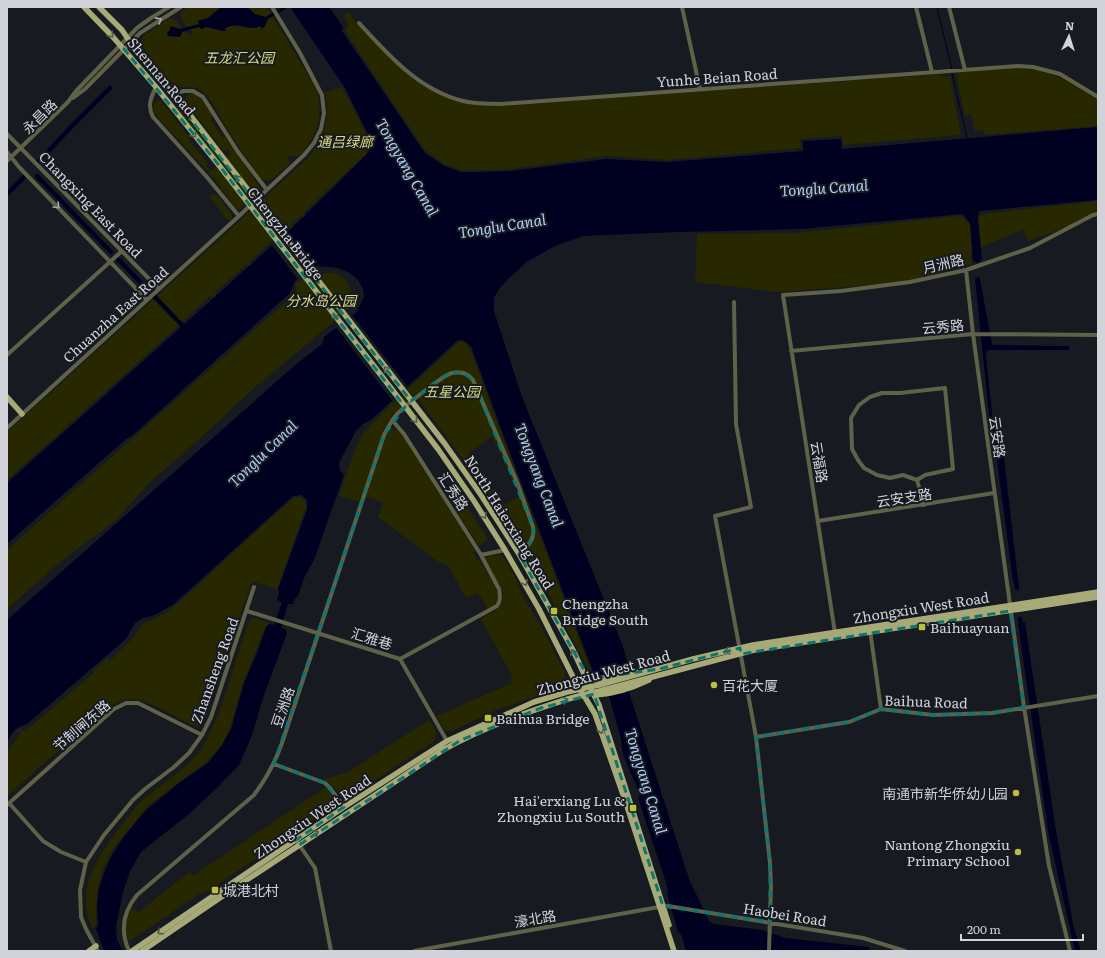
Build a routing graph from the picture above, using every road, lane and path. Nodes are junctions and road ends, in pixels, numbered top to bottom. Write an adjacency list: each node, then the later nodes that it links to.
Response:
1 (84, 7): 11 (main road, Shennan Road, one-way to 11)
2 (99, 7): 10 (main road, Shennan Road)
3 (170, 7): 10 (street)
4 (181, 7): 10 (street, one-way to 4)
5 (272, 7): 25 (street, Chuanzha East Road)
6 (682, 7): 15 (street)
7 (916, 7): 13 (street)
8 (949, 7): 12 (street)
9 (359, 23): 15 (street, Yunhe Beian Road)
10 (129, 40): 11 (street, 永昌路); 16 (main road, Shennan Road)
11 (122, 47): 14 (main road, Shennan Road); 19 (street, 永昌路)
12 (962, 70): 13 (street, Yunhe Beian Road); 17 (street, Yunhe Beian Road)
13 (932, 72): 15 (street, Yunhe Beian Road)
14 (156, 87): 24 (main road, Shennan Road, one-way to 24); 27 (street)
15 (700, 89)
16 (173, 94): 22 (main road, Shennan Road); 25 (street)
17 (1098, 97)
18 (7, 134): 19 (street, Changxing East Road)
19 (21, 149): 21 (street, 永昌路); 28 (street, Changxing East Road)
20 (7, 152): 21 (street, Changxing East Road)
21 (12, 156): 23 (street, 永昌路); 29 (street, Changxing East Road, one-way to 29)
22 (224, 160): 43 (main road, Chengzha Bridge, one-way to 22)
23 (7, 161)
24 (218, 164): 44 (main road, Chengzha Bridge, one-way to 44)
25 (267, 190): 27 (street, Chuanzha East Road)
26 (1098, 214): 30 (street, 月洲路)
27 (239, 216): 31 (street, Chuanzha East Road)
28 (122, 251): 29 (street); 31 (street, Changxing East Road)
29 (111, 262): 33 (street, Changxing East Road); 38 (street)
30 (966, 270): 32 (street, 月洲路); 35 (street, 云安路)
31 (159, 289): 33 (street, Chuanzha East Road)
32 (783, 295): 37 (street, 云福路)
33 (147, 300): 40 (street, Chuanzha East Road)
34 (734, 302): 60 (street)
35 (973, 334): 36 (street, 云秀路); 37 (street, 云秀路); 46 (street, 云安路)
36 (1098, 335)
37 (791, 351): 48 (street, 云福路)
38 (7, 355)
39 (7, 397): 40 (main road)
40 (22, 414): 42 (street, Chuanzha East Road)
41 (392, 420): 50 (street); 51 (street, 汇秀路); 58 (street, 豆洲路)
42 (7, 428)
43 (445, 444): 50 (main road, North Haierxiang Road)
44 (438, 449): 49 (main road, North Haierxiang Road, one-way to 49)
45 (917, 480): 45 (street); 47 (street)
46 (994, 493): 47 (street, 云安支路); 55 (street, 云安路)
47 (924, 505): 48 (street, 云安支路)
48 (818, 521): 59 (street, 云福路)
49 (505, 550): 51 (street); 67 (main road, North Haierxiang Road, one-way to 67)
50 (519, 554): 63 (main road, North Haierxiang Road, one-way to 50)
51 (480, 555): 61 (street, 汇秀路)
52 (254, 587): 56 (street, Zhansheng Road)
53 (1098, 592): 55 (main road, Zhongxiu West Road)
54 (1098, 597): 55 (main road, Zhongxiu West Road)
55 (1010, 609): 57 (main road, Zhongxiu West Road); 70 (street, 云安路)
56 (247, 611): 58 (street, 汇雅巷); 72 (street, Zhansheng Road)
57 (870, 630): 59 (main road, Zhongxiu West Road); 60 (main road, Zhongxiu West Road); 71 (street)
58 (319, 633): 61 (street, 汇雅巷); 75 (street, 豆洲路)
59 (835, 633): 60 (main road, Zhongxiu West Road)
60 (741, 651): 62 (main road, Zhongxiu West Road); 73 (street)
61 (400, 659): 74 (street, 汇雅巷)
62 (659, 672): 64 (main road, Zhongxiu West Road); 64 (main road)
63 (583, 673): 65 (main road); 66 (main road, North Haierxiang Road)
64 (625, 681): 65 (main road, Zhongxiu West Road); 65 (main road)
65 (606, 686): 66 (main road, Zhongxiu West Road); 68 (main road, Zhongxiu West Road)
66 (590, 687): 67 (main road, Zhongxiu West Road); 68 (main road, North Haierxiang Road)
67 (580, 689): 68 (main road, North Haierxiang Road); 74 (main road, Zhongxiu West Road)
68 (590, 695): 78 (main road, Zhongxiu West Road, one-way to 68); 80 (main road, North Haierxiang Road, one-way to 80); 80 (main road, North Haierxiang Road)
69 (1098, 696): 70 (street, Baihua Road)
70 (1026, 707): 71 (street, Baihua Road); 94 (street, 云安路)
71 (881, 709): 73 (street, Baihua Road)
72 (202, 735): 76 (street, 节制闸东路); 79 (street, Zhansheng Road)
73 (756, 737): 82 (street)
74 (447, 741): 77 (main road, Zhongxiu West Road)
75 (274, 764): 77 (street); 85 (street, 豆洲路)
76 (8, 804): 79 (street)
77 (344, 807): 78 (main road, Zhongxiu West Road)
78 (297, 842): 81 (main road, Zhongxiu West Road); 88 (street)
79 (86, 862): 83 (street, Zhansheng Road)
80 (664, 906): 82 (street, Haobei Road); 89 (street, 濠北路); 90 (main road, North Haierxiang Road); 91 (main road, North Haierxiang Road)
81 (190, 916): 86 (main road, Zhongxiu West Road, one-way to 86); 87 (main road, Zhongxiu West Road)
82 (770, 922): 92 (street); 93 (street, Haobei Road)
83 (97, 949): 84 (main road)
84 (89, 951)
85 (129, 951)
86 (132, 951)
87 (142, 951)
88 (331, 951)
89 (414, 951)
90 (674, 951)
91 (678, 951)
92 (769, 951)
93 (906, 951)
94 (1070, 951)

